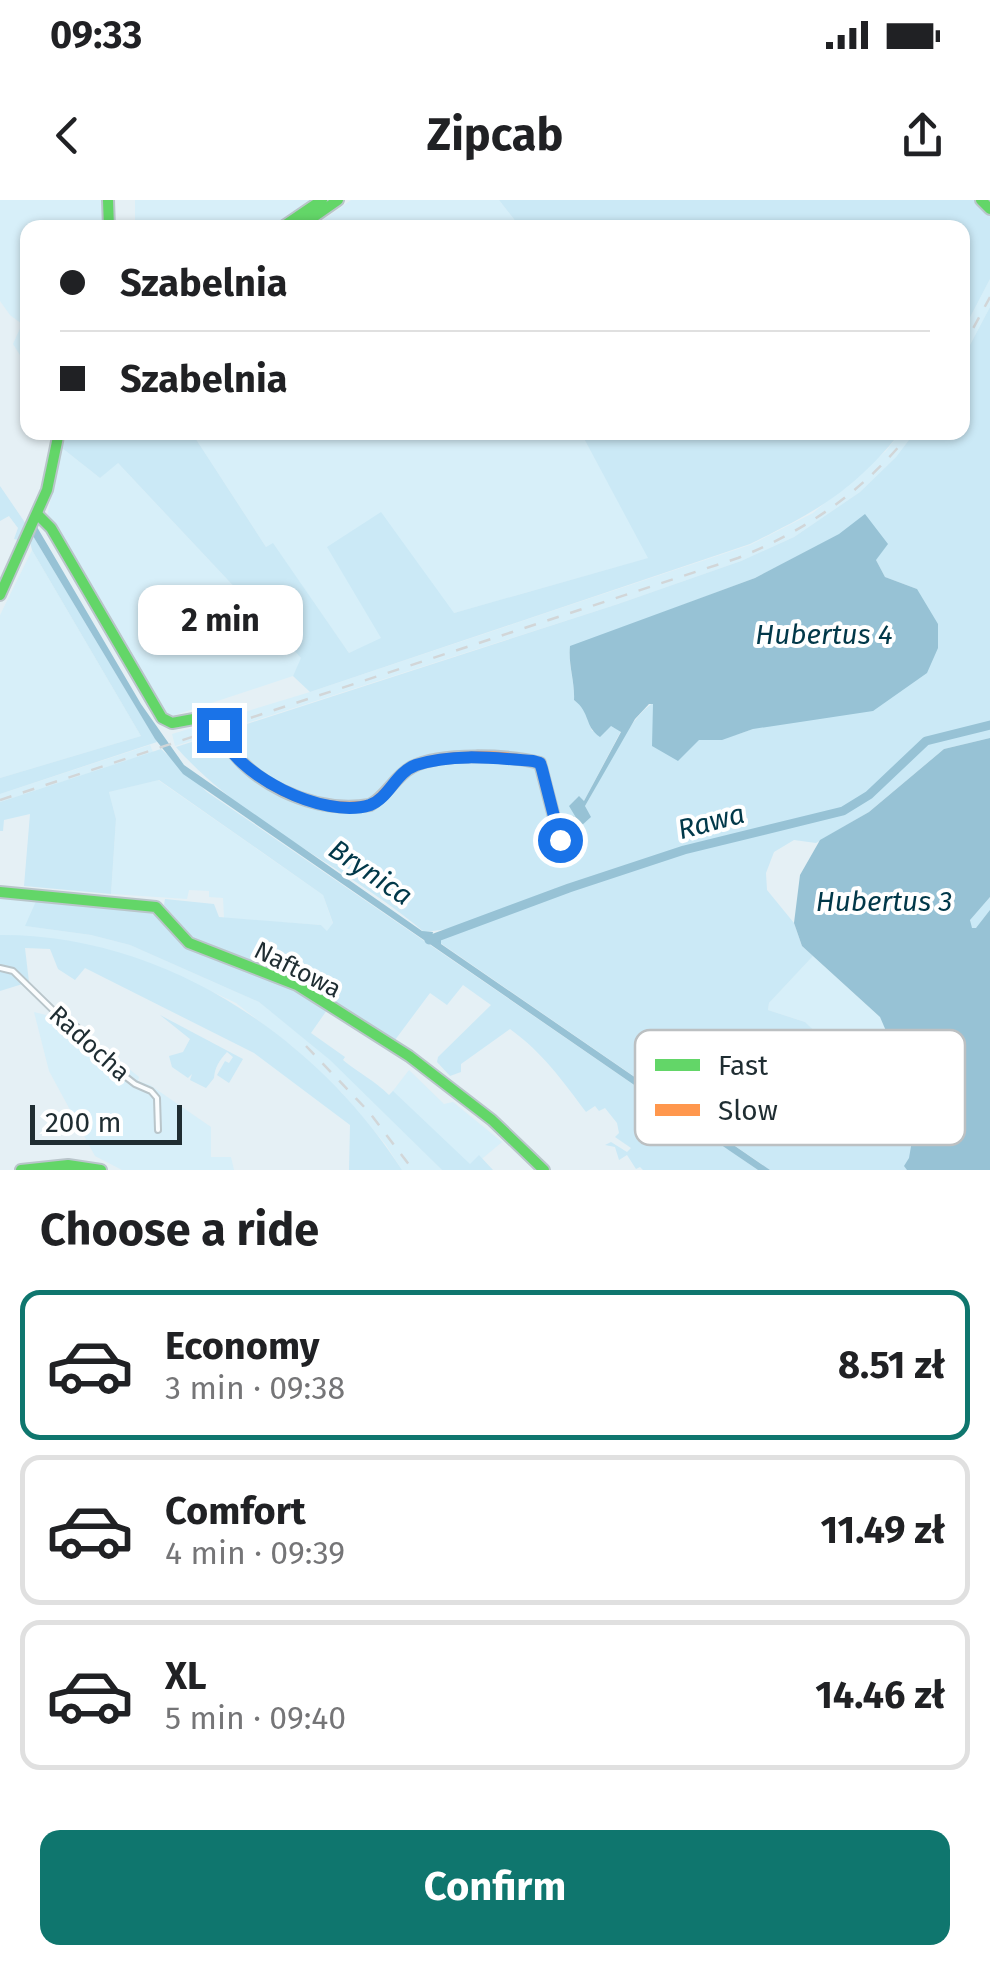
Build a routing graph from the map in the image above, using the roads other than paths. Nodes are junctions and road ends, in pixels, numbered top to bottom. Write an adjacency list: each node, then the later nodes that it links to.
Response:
1 (322, 200): 5 (street)
2 (338, 200): 6 (street)
3 (981, 200): 4 (street)
4 (990, 209)
5 (293, 220)
6 (309, 220)
7 (57, 440): 8 (street)
8 (37, 516): 9 (street); 10 (street)
9 (0, 596)
10 (560, 840)
11 (0, 892): 16 (street, Naftowa)
12 (0, 968): 13 (street, Radocha)
13 (158, 1130)
14 (21, 1170): 15 (street)
15 (102, 1170)
16 (544, 1170)

